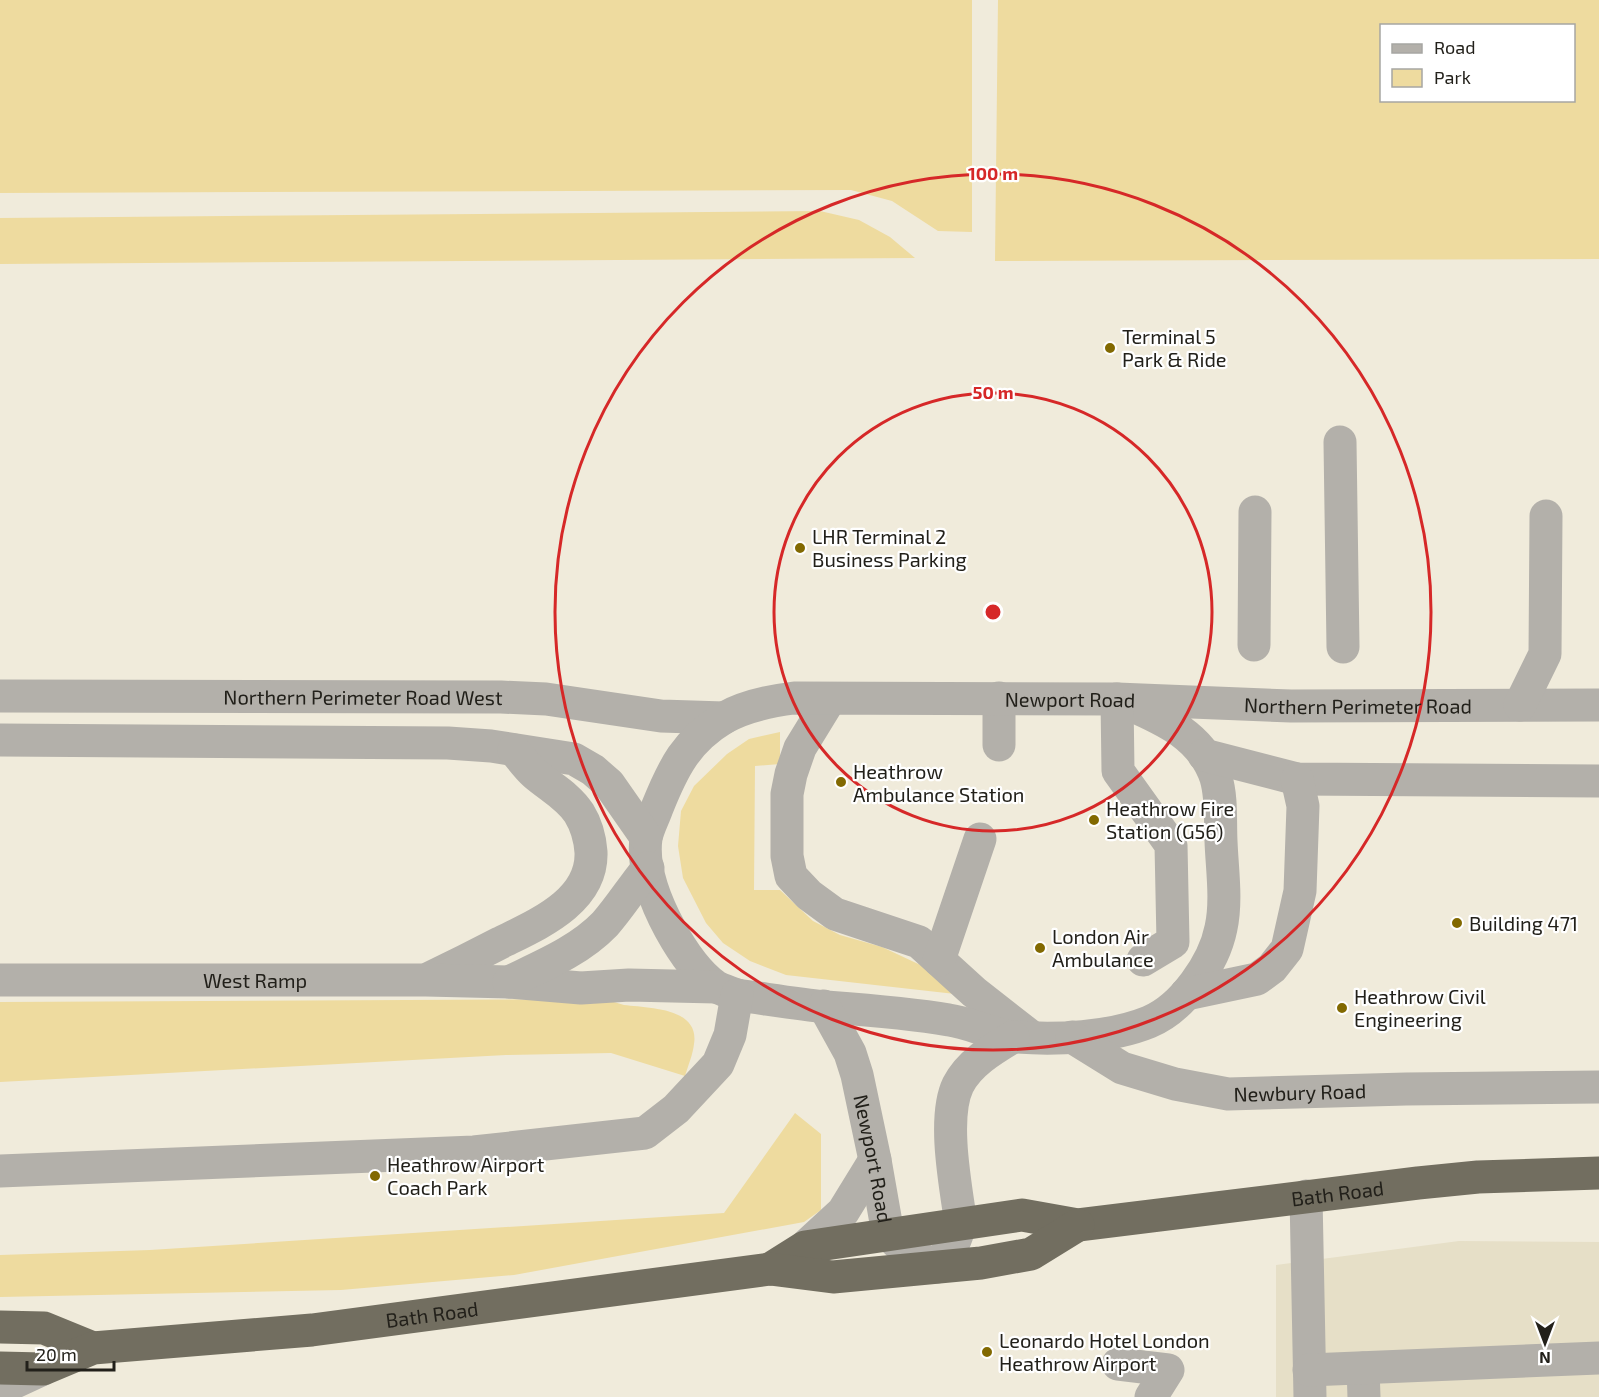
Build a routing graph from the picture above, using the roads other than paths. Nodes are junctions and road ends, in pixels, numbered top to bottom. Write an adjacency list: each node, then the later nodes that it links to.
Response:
1 (1340, 442): 5 (street)
2 (1255, 512): 4 (street)
3 (1546, 516): 10 (street)
4 (1254, 645)
5 (1343, 647)
6 (0, 696): 12 (street, Northern Perimeter Road West)
7 (999, 698): 8 (street, Newport Road); 9 (street, Newport Road); 14 (street)
8 (831, 699): 12 (street, Newport Road); 22 (street)
9 (1117, 699): 10 (street, Northern Perimeter Road); 16 (street, Newport Road); 21 (street)
10 (1520, 705): 11 (street, Northern Perimeter Road)
11 (1599, 705)
12 (724, 718): 20 (street, West Ramp)
13 (0, 740): 15 (street)
14 (999, 746)
15 (514, 750): 20 (street); 26 (street)
16 (1204, 755): 17 (street); 24 (street, Newport Road)
17 (1297, 779): 18 (street); 29 (street)
18 (1599, 781)
19 (980, 839): 22 (street)
20 (647, 853): 27 (street, West Ramp); 28 (street)
21 (1173, 942): 23 (street); 24 (street)
22 (939, 960): 31 (street)
23 (1143, 960)
24 (1207, 963): 29 (street, Newport Road)
25 (0, 980): 26 (street, West Ramp)
26 (426, 980): 27 (street, West Ramp)
27 (509, 982): 28 (street, West Ramp)
28 (727, 991): 30 (street); 35 (street)
29 (1186, 994): 32 (street, Newport Road)
30 (824, 1006): 31 (street); 34 (street, Newport Road)
31 (1022, 1036): 32 (street, Newbury Road); 38 (street)
32 (1072, 1038): 33 (street, Newbury Road)
33 (1599, 1087)
34 (875, 1160): 40 (street, Newport Road); 41 (street)
35 (0, 1171)
36 (1599, 1173): 37 (highway, Bath Road)
37 (1306, 1196): 39 (highway, Bath Road); 52 (street)
38 (961, 1224): 39 (highway, Bath Road); 40 (highway, Bath Road); 42 (street)
39 (1078, 1225): 42 (highway, Bath Road)
40 (888, 1234): 41 (highway, Bath Road); 42 (street, Newport Road)
41 (805, 1247): 43 (highway, Bath Road)
42 (937, 1267): 43 (highway, Bath Road)
43 (770, 1269): 45 (highway, Bath Road)
44 (0, 1327): 45 (highway, Bath Road)
45 (93, 1348): 49 (highway, Bath Road)
46 (1599, 1358): 50 (street)
47 (1118, 1364): 51 (street)
48 (0, 1368): 49 (highway, Bath Road)
49 (43, 1369): 53 (street)
50 (1364, 1383): 52 (street)
51 (1159, 1384)
52 (1310, 1384)
53 (0, 1389)

